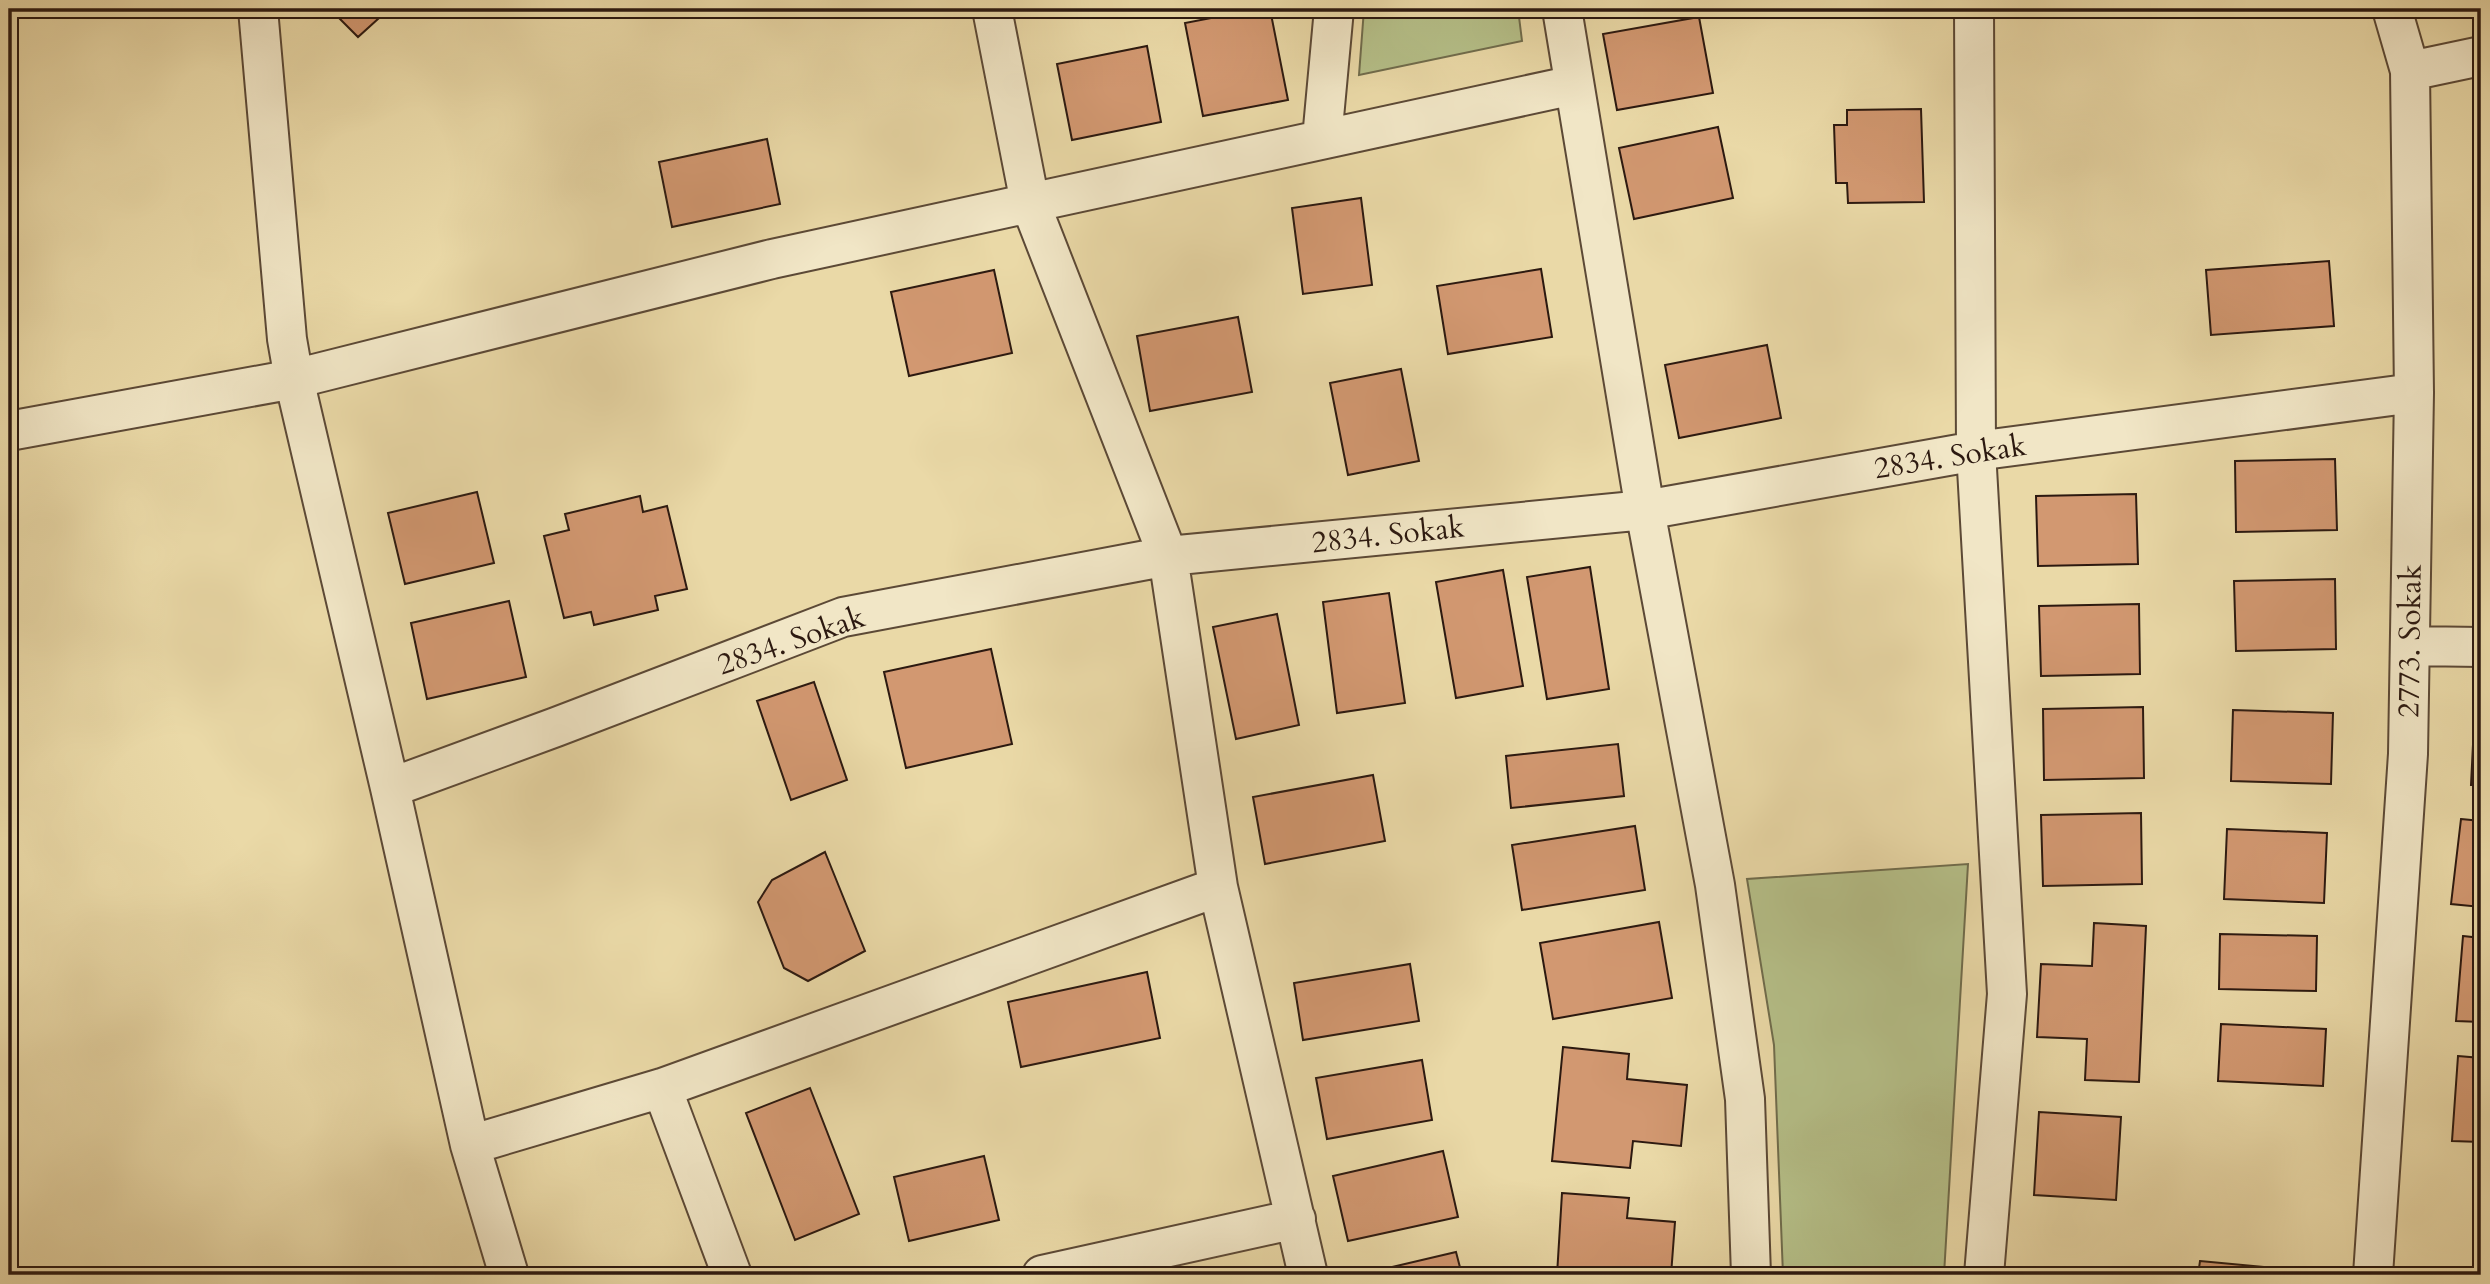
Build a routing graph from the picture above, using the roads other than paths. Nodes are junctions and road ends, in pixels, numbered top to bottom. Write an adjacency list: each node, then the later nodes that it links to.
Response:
1 (258, 9): 12 (street)
2 (992, 9): 11 (street)
3 (1334, 9): 10 (street)
4 (1562, 9): 9 (street)
5 (1974, 9): 15 (street)
6 (2392, 9): 8 (street, 2773. Sokak)
7 (2481, 56): 8 (street)
8 (2410, 71): 13 (street, 2773. Sokak)
9 (1574, 85): 10 (street); 16 (street)
10 (1322, 139): 11 (street)
11 (1030, 203): 12 (street); 17 (street)
12 (294, 379): 14 (street); 20 (street)
13 (2414, 393): 15 (street, 2834. Sokak); 18 (street, 2773. Sokak)
14 (9, 430)
15 (1976, 452): 16 (street, 2834. Sokak); 30 (street)
16 (1645, 510): 17 (street, 2834. Sokak); 29 (street)
17 (1168, 556): 20 (street, 2834. Sokak); 21 (street)
18 (2410, 646): 19 (street); 31 (street, 2773. Sokak)
19 (2481, 647)
20 (390, 788): 23 (street)
21 (1218, 887): 22 (street); 24 (street)
22 (662, 1088): 23 (street); 26 (street)
23 (470, 1146): 25 (street)
24 (1296, 1219): 27 (street); 28 (street)
25 (509, 1275)
26 (732, 1275)
27 (1042, 1275)
28 (1308, 1275)
29 (1751, 1275)
30 (1984, 1275)
31 (2373, 1275)

